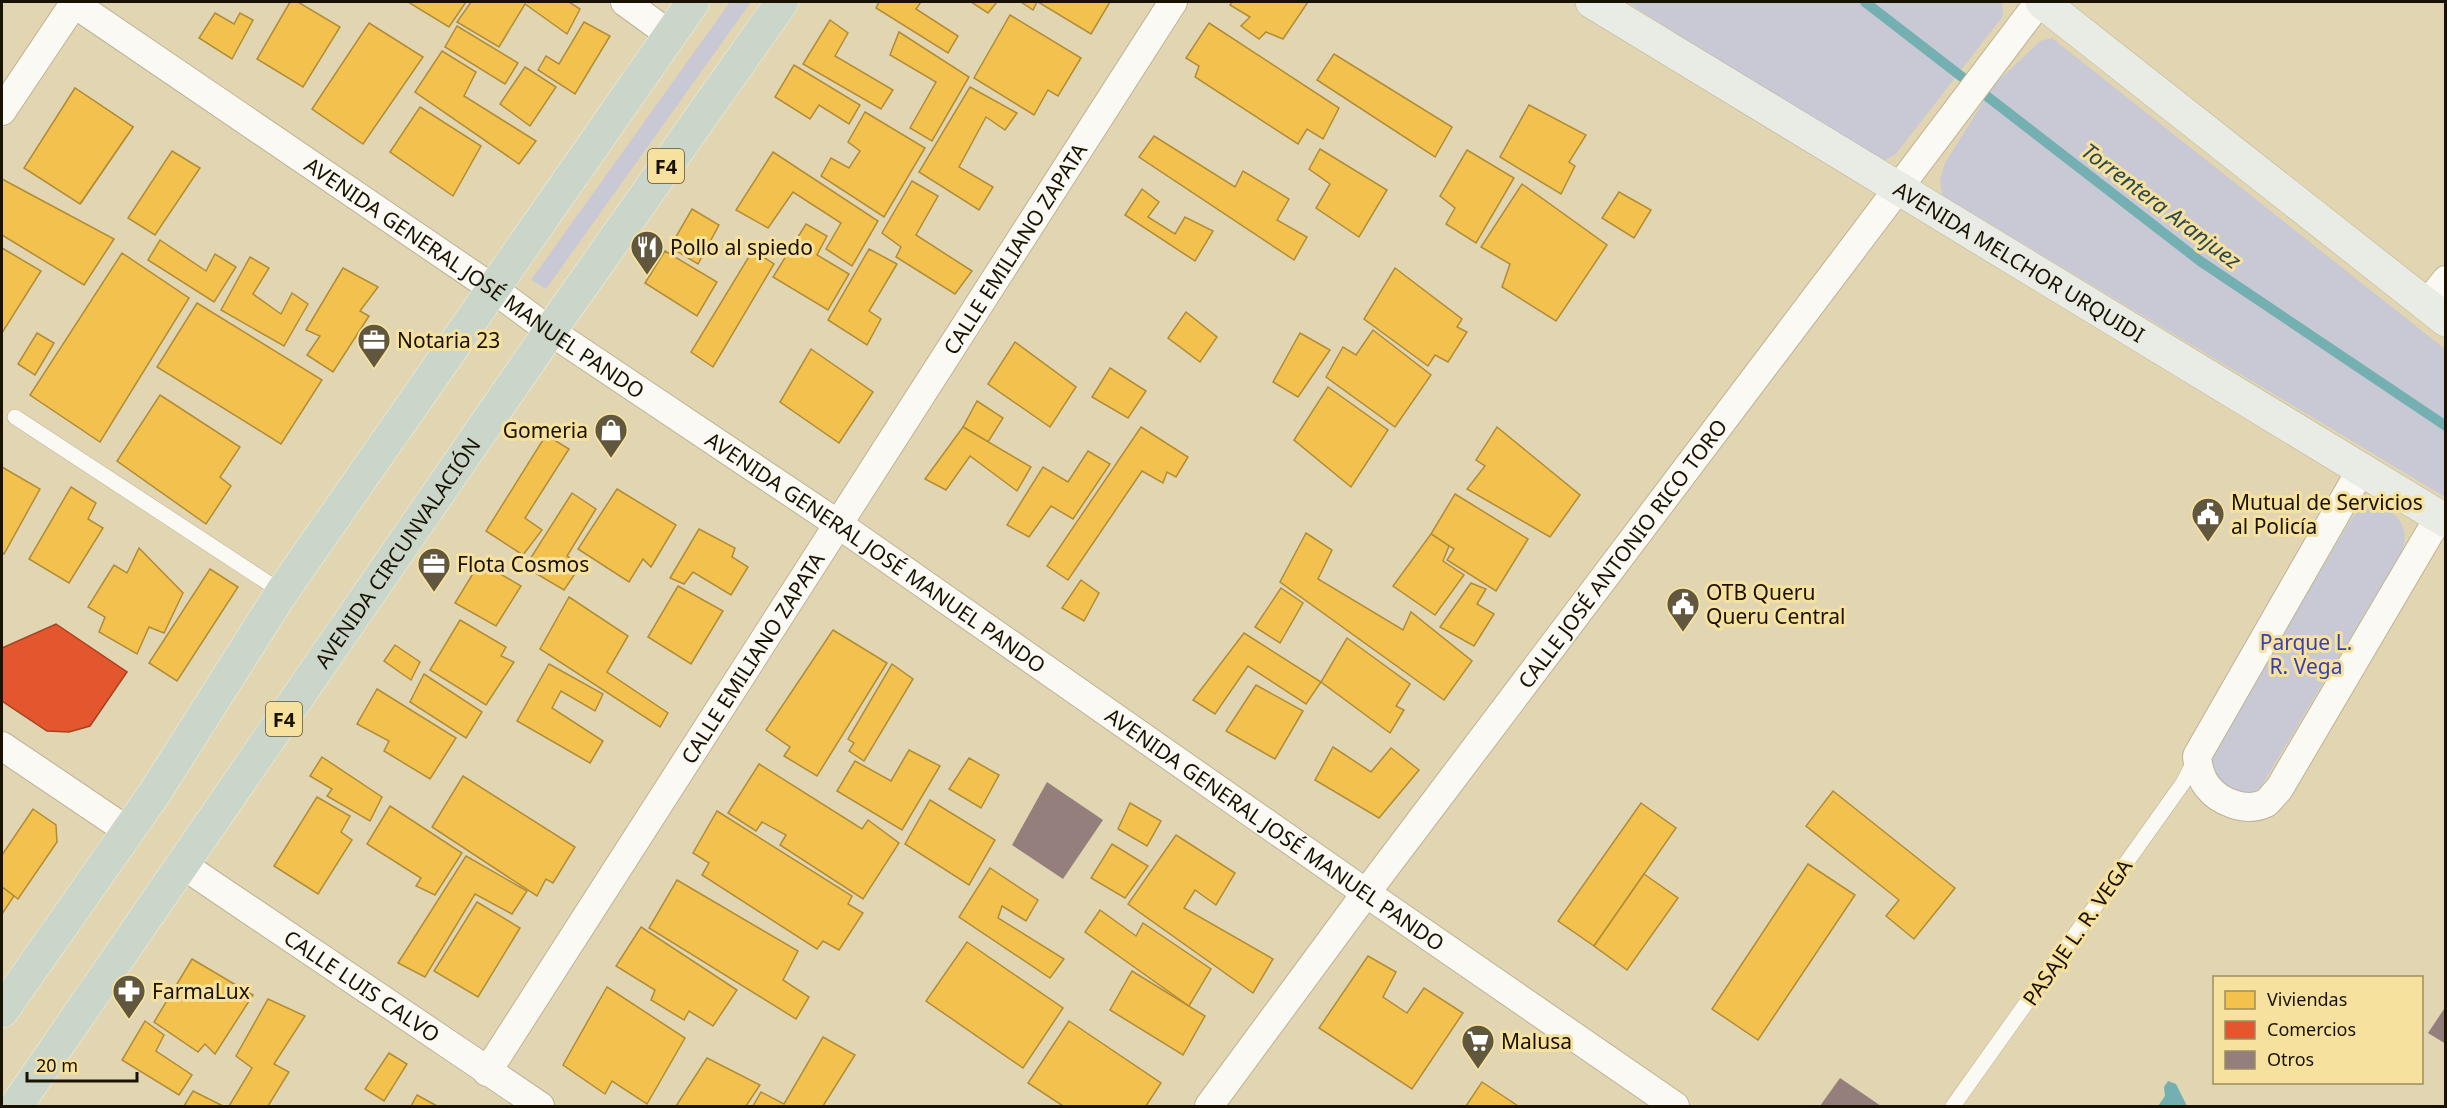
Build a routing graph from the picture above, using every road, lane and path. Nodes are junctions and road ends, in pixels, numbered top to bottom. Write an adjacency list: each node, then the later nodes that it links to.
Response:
1 (74, 2): 9 (street); 11 (street, AVENIDA GENERAL JOSÉ MANUEL PANDO)
2 (625, 2): 8 (street)
3 (693, 2): 8 (highway)
4 (782, 2): 13 (highway, AVENIDA CIRCUNVALACIÓN / F4)
5 (1173, 2): 17 (street, CALLE EMILIANO ZAPATA)
6 (1592, 2): 10 (main road, AVENIDA MELCHOR URQUIDI)
7 (2041, 2): 10 (street, CALLE JOSÉ ANTONIO RICO TORO); 12 (main road)
8 (669, 34): 11 (highway)
9 (2, 111)
10 (1898, 189): 15 (main road, AVENIDA MELCHOR URQUIDI); 23 (street, CALLE JOSÉ ANTONIO RICO TORO)
11 (492, 288): 13 (street, AVENIDA GENERAL JOSÉ MANUEL PANDO); 18 (highway)
12 (2439, 302)
13 (550, 331): 17 (street, AVENIDA GENERAL JOSÉ MANUEL PANDO); 22 (highway, AVENIDA CIRCUNVALACIÓN / F4)
14 (15, 417): 18 (lane)
15 (2361, 470): 16 (main road, AVENIDA MELCHOR URQUIDI); 20 (street)
16 (2442, 519): 20 (street)
17 (838, 524): 23 (street, AVENIDA GENERAL JOSÉ MANUEL PANDO); 25 (street, CALLE EMILIANO ZAPATA)
18 (282, 592): 21 (highway)
19 (2, 746): 21 (street)
20 (2197, 756): 30 (lane, PASAJE L. R. VEGA)
21 (128, 831): 24 (highway)
22 (183, 865): 25 (street, CALLE LUIS CALVO); 26 (highway, AVENIDA CIRCUNVALACIÓN / F4)
23 (1366, 893): 28 (street, CALLE JOSÉ ANTONIO RICO TORO); 29 (street, AVENIDA GENERAL JOSÉ MANUEL PANDO)
24 (2, 1011)
25 (487, 1072): 27 (street, CALLE LUIS CALVO)
26 (16, 1107)
27 (540, 1107)
28 (1209, 1107)
29 (1675, 1107)
30 (1953, 1107)

